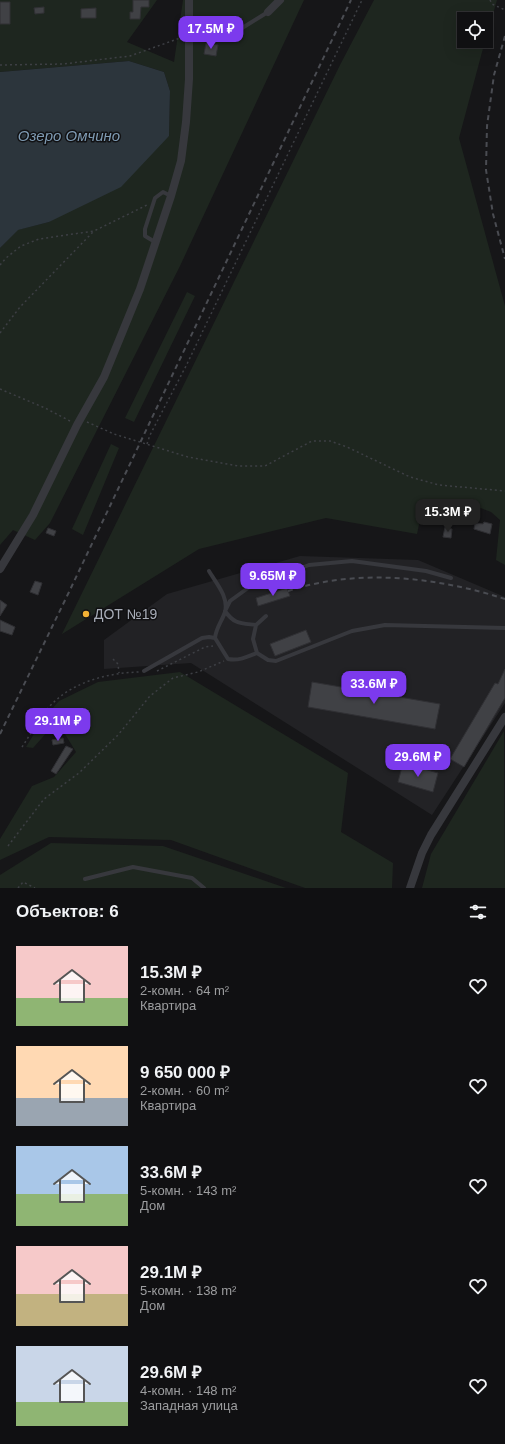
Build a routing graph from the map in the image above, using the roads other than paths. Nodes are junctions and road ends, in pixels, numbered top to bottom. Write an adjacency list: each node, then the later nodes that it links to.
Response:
1 (189, 0): 4 (street)
2 (280, 0): 3 (street)
3 (268, 12): 4 (lane)
4 (189, 35): 5 (street)
5 (171, 196): 6 (street); 6 (lane)
6 (155, 242): 7 (street)
7 (0, 568)
8 (209, 571): 10 (lane)
9 (451, 578): 10 (lane)
10 (225, 611): 12 (lane); 14 (lane)
11 (266, 616): 12 (lane)
12 (256, 625): 15 (lane)
13 (505, 628): 15 (lane)
14 (215, 638): 15 (lane); 16 (lane)
15 (257, 653)
16 (144, 671)
17 (505, 717): 20 (street)
18 (85, 879): 19 (lane)
19 (204, 888)
20 (410, 888)

